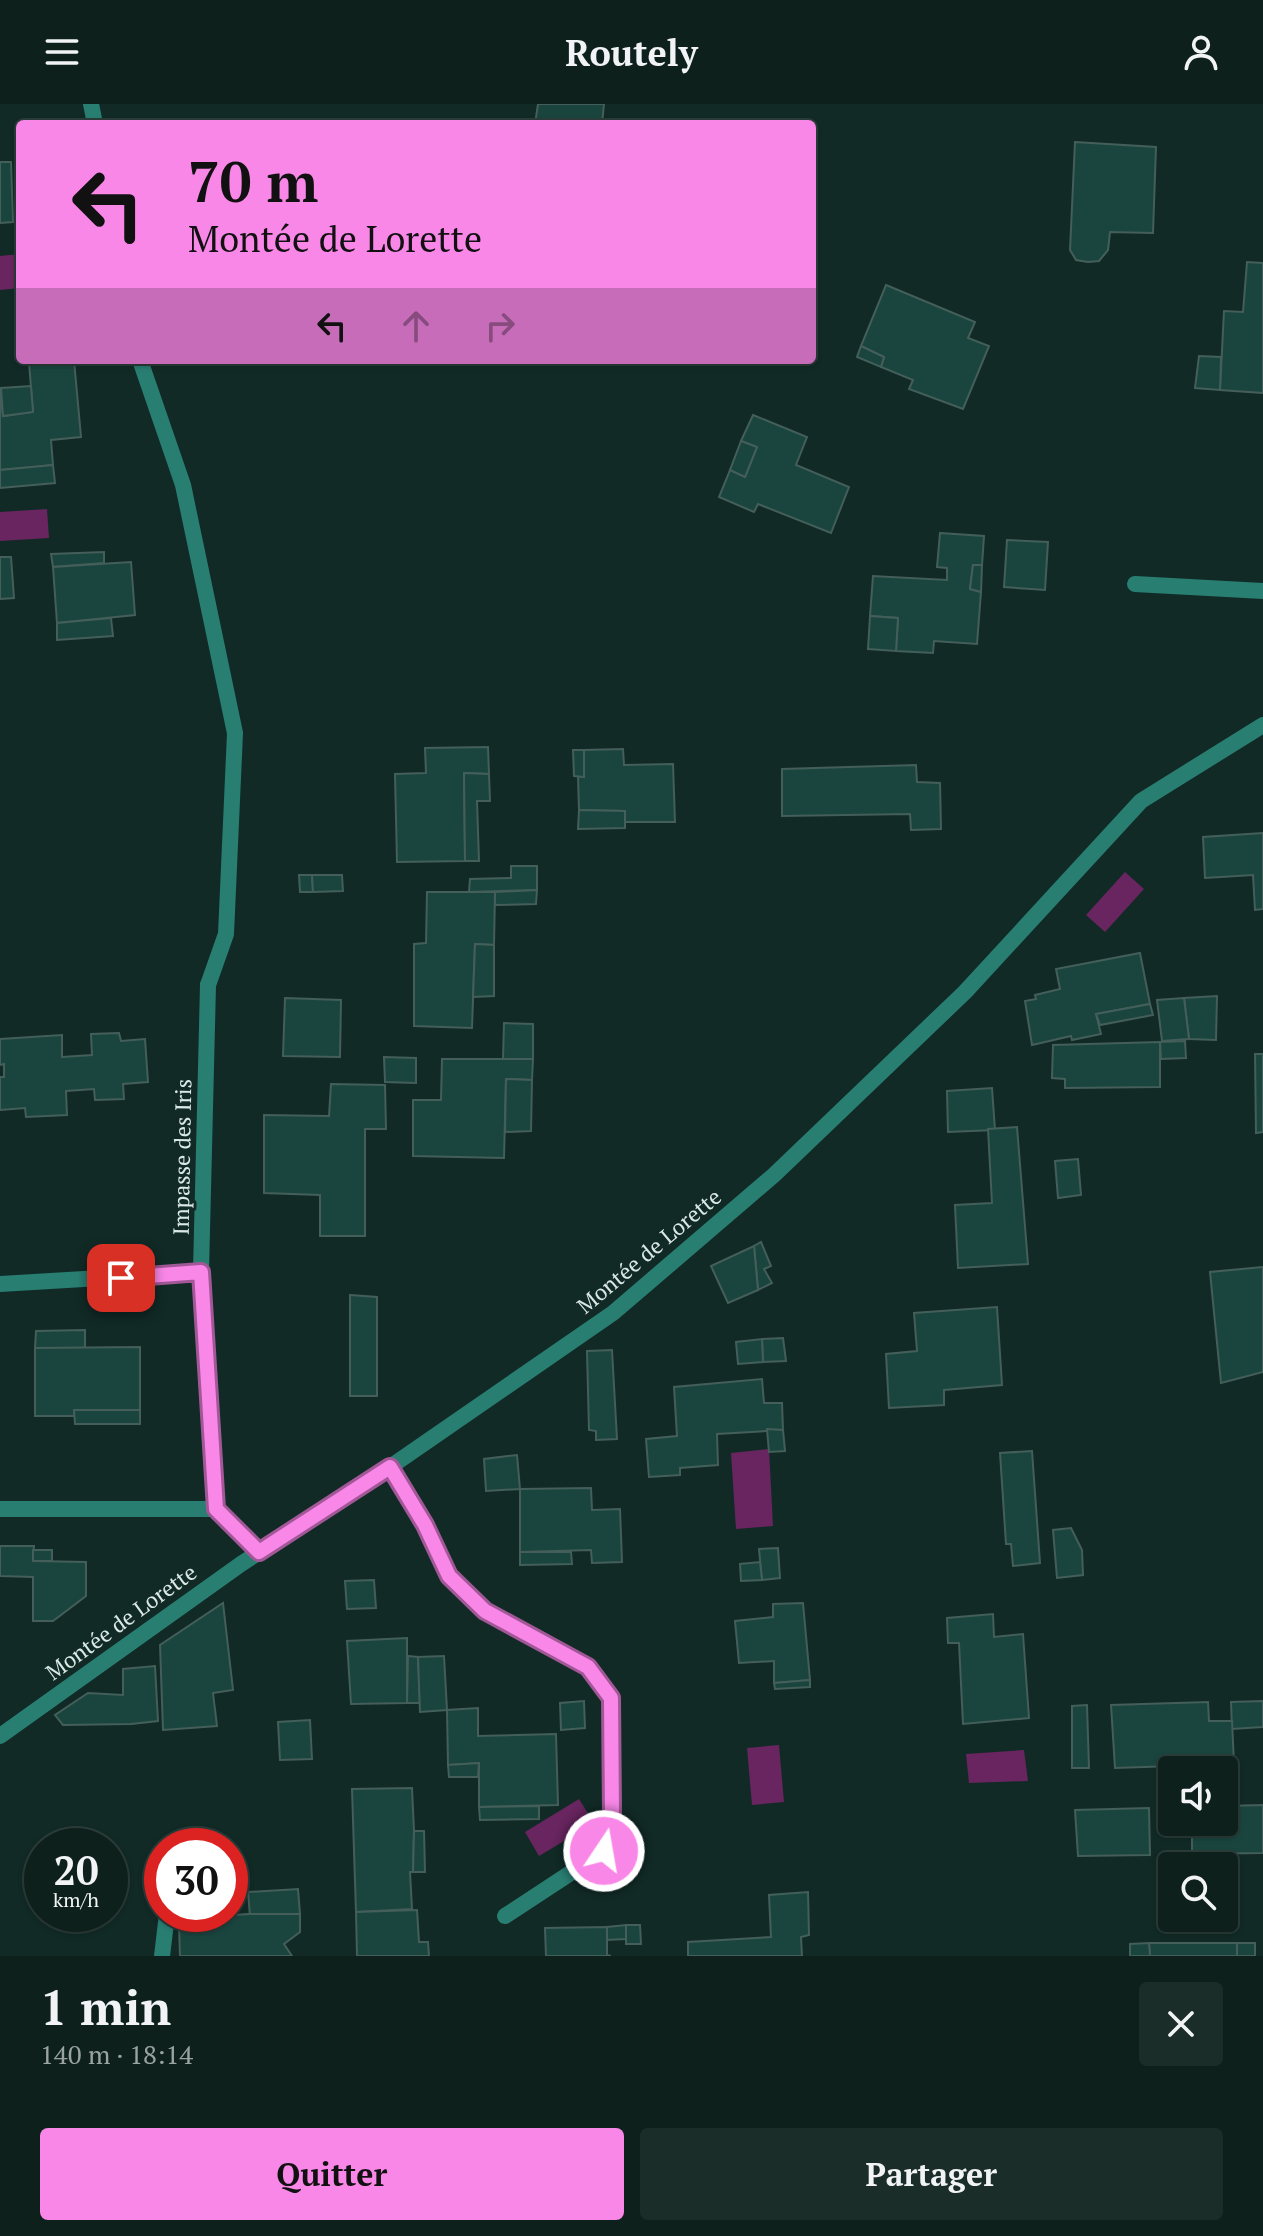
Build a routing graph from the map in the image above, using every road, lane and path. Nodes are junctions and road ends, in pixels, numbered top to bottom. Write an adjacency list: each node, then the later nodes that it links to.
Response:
1 (141, 364): 5 (street, Impasse des Iris)
2 (1135, 584): 3 (street)
3 (1263, 591)
4 (1263, 725): 7 (street, Montée de Lorette)
5 (201, 1272): 6 (street); 9 (street, Impasse des Iris)
6 (0, 1284)
7 (390, 1467): 10 (street, Montée de Lorette); 12 (street)
8 (0, 1509): 9 (street)
9 (216, 1509): 10 (street)
10 (259, 1552): 11 (street, Montée de Lorette)
11 (0, 1736)
12 (505, 1916)
13 (165, 1932): 14 (street)
14 (162, 1956)

